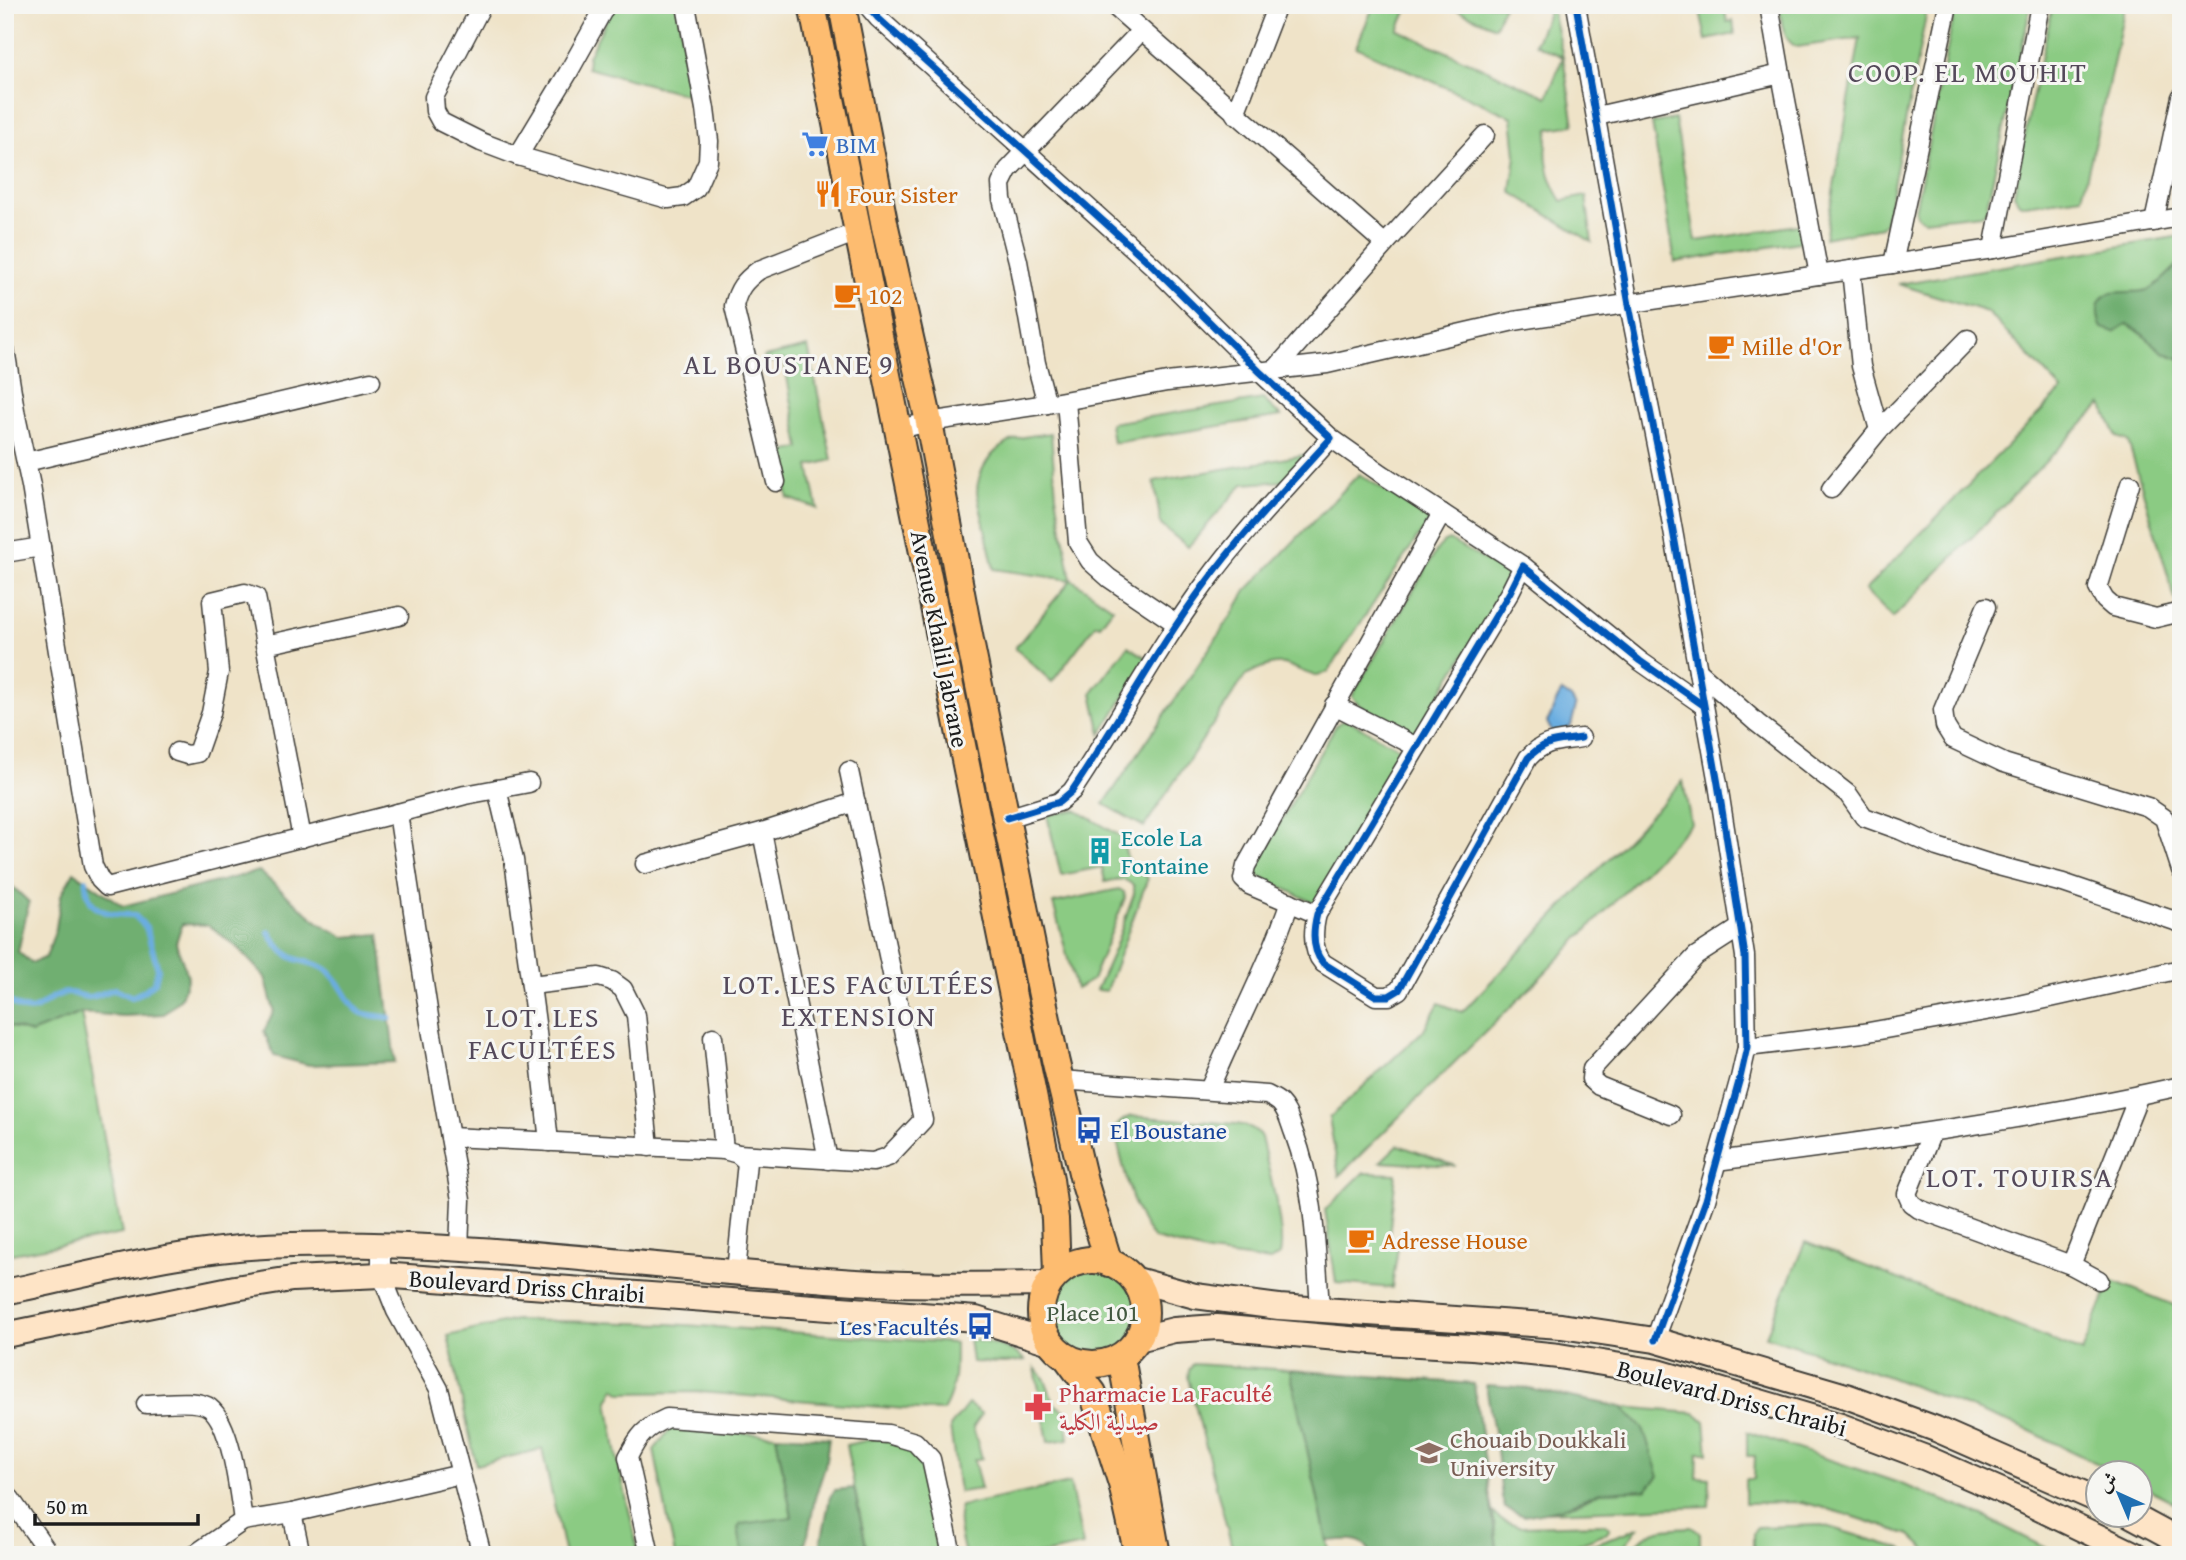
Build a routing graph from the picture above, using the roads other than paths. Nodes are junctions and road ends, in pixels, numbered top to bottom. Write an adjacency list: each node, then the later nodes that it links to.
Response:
1 (482, 5): 20 (street)
2 (606, 5): 20 (street)
3 (686, 5): 20 (street)
4 (812, 5): 23 (main road, Avenue Khalil Jabrane)
5 (842, 5): 37 (main road, Avenue Khalil Jabrane)
6 (867, 5): 19 (street)
7 (1113, 5): 13 (street)
8 (1277, 5): 16 (street)
9 (1576, 5): 17 (street)
10 (1769, 5): 14 (street)
11 (1948, 5): 26 (street)
12 (2040, 5): 25 (street)
13 (1141, 31): 16 (street); 19 (street)
14 (1781, 74): 17 (street); 28 (street)
15 (2180, 101): 22 (street)
16 (1235, 114): 24 (street)
17 (1597, 116): 29 (street)
18 (1486, 135): 24 (street)
19 (1027, 152): 32 (street); 35 (street)
20 (518, 156)
21 (2181, 217): 22 (street)
22 (2154, 222): 25 (street)
23 (857, 232): 38 (main road, Avenue Khalil Jabrane); 42 (street)
24 (1385, 244): 32 (street)
25 (1993, 249): 26 (street)
26 (1893, 264): 27 (street)
27 (1851, 270): 28 (street); 39 (street)
28 (1819, 275): 29 (street)
29 (1629, 305): 32 (street); 54 (street)
30 (1968, 339): 39 (street)
31 (5, 349): 36 (street)
32 (1267, 372): 34 (street); 40 (street)
33 (371, 381): 41 (street)
34 (1066, 401): 35 (street); 52 (street)
35 (1047, 404): 37 (street)
36 (10, 417): 41 (street)
37 (929, 422): 38 (street); 65 (main road, Avenue Khalil Jabrane)
38 (899, 429): 96 (main road, Avenue Khalil Jabrane)
39 (1879, 430): 44 (street)
40 (1331, 438): 45 (street); 52 (street)
41 (26, 462): 46 (street)
42 (776, 482)
43 (2130, 484): 50 (street)
44 (1831, 489)
45 (1442, 513): 48 (street); 55 (street)
46 (41, 547): 47 (street); 67 (street)
47 (5, 553)
48 (1523, 566): 56 (street); 58 (street)
49 (1986, 607): 69 (street)
50 (2181, 612)
51 (399, 616): 53 (street)
52 (1177, 624): 65 (street)
53 (265, 645): 59 (street); 67 (street)
54 (1698, 671): 56 (street); 72 (street)
55 (1334, 705): 58 (street); 70 (street)
56 (1703, 705): 73 (street)
57 (1581, 738): 71 (street)
58 (1417, 747): 71 (street)
59 (177, 752)
60 (849, 771): 63 (street)
61 (529, 783): 62 (street)
62 (497, 789): 64 (street); 75 (street)
63 (856, 802): 66 (street); 88 (street)
64 (398, 813): 67 (street); 84 (street)
65 (1007, 818): 78 (main road, Avenue Khalil Jabrane)
66 (762, 832): 68 (street); 88 (street)
67 (302, 838)
68 (645, 864)
69 (2181, 870)
70 (1290, 902): 71 (street); 80 (street)
71 (1317, 914)
72 (2181, 923)
73 (1741, 927): 77 (street); 82 (street)
74 (2181, 969): 77 (street)
75 (531, 985): 85 (street); 86 (street)
76 (713, 1037): 87 (street)
77 (1747, 1047): 89 (street)
78 (1060, 1080): 80 (street); 92 (main road, Avenue Khalil Jabrane)
79 (2181, 1086): 81 (street)
80 (1209, 1090): 100 (street)
81 (2139, 1095): 83 (street); 93 (street)
82 (1671, 1115)
83 (1932, 1132): 89 (street); 93 (street)
84 (450, 1137): 85 (street); 91 (street)
85 (549, 1142): 86 (street)
86 (649, 1147): 87 (street)
87 (731, 1152): 88 (street); 94 (street)
88 (828, 1160)
89 (1716, 1161): 102 (street)
90 (381, 1245): 91 (main road, Boulevard Driss Chraibi); 95 (street); 99 (main road, Boulevard Driss Chraibi)
91 (459, 1249): 94 (main road, Boulevard Driss Chraibi)
92 (1109, 1262): 96 (main road, Boulevard Driss Chraibi); 97 (main road, Boulevard Driss Chraibi)
93 (2071, 1265): 98 (street)
94 (736, 1272): 96 (main road, Boulevard Driss Chraibi)
95 (382, 1275): 101 (main road, Boulevard Driss Chraibi); 104 (main road, Boulevard Driss Chraibi); 106 (street)
96 (1053, 1279): 104 (main road)
97 (1133, 1279): 100 (main road, Boulevard Driss Chraibi); 103 (main road)
98 (2099, 1280)
99 (5, 1292)
100 (1320, 1309): 102 (main road, Boulevard Driss Chraibi)
101 (5, 1335)
102 (1655, 1340): 107 (main road, Boulevard Driss Chraibi)
103 (1129, 1348): 104 (main road, Boulevard Driss Chraibi); 120 (main road); 121 (main road, Boulevard Driss Chraibi)
104 (1058, 1350): 119 (main road)
105 (146, 1405): 110 (street)
106 (461, 1474): 109 (street); 116 (street)
107 (2084, 1494)
108 (10, 1498): 113 (street)
109 (292, 1513): 110 (street); 115 (street)
110 (243, 1521): 114 (street)
111 (2154, 1527): 112 (main road)
112 (2181, 1542)
113 (50, 1555)
114 (194, 1555)
115 (301, 1555)
116 (482, 1555)
117 (650, 1555): 118 (street)
118 (952, 1555)
119 (1138, 1555)
120 (1157, 1555)
121 (2136, 1555)

